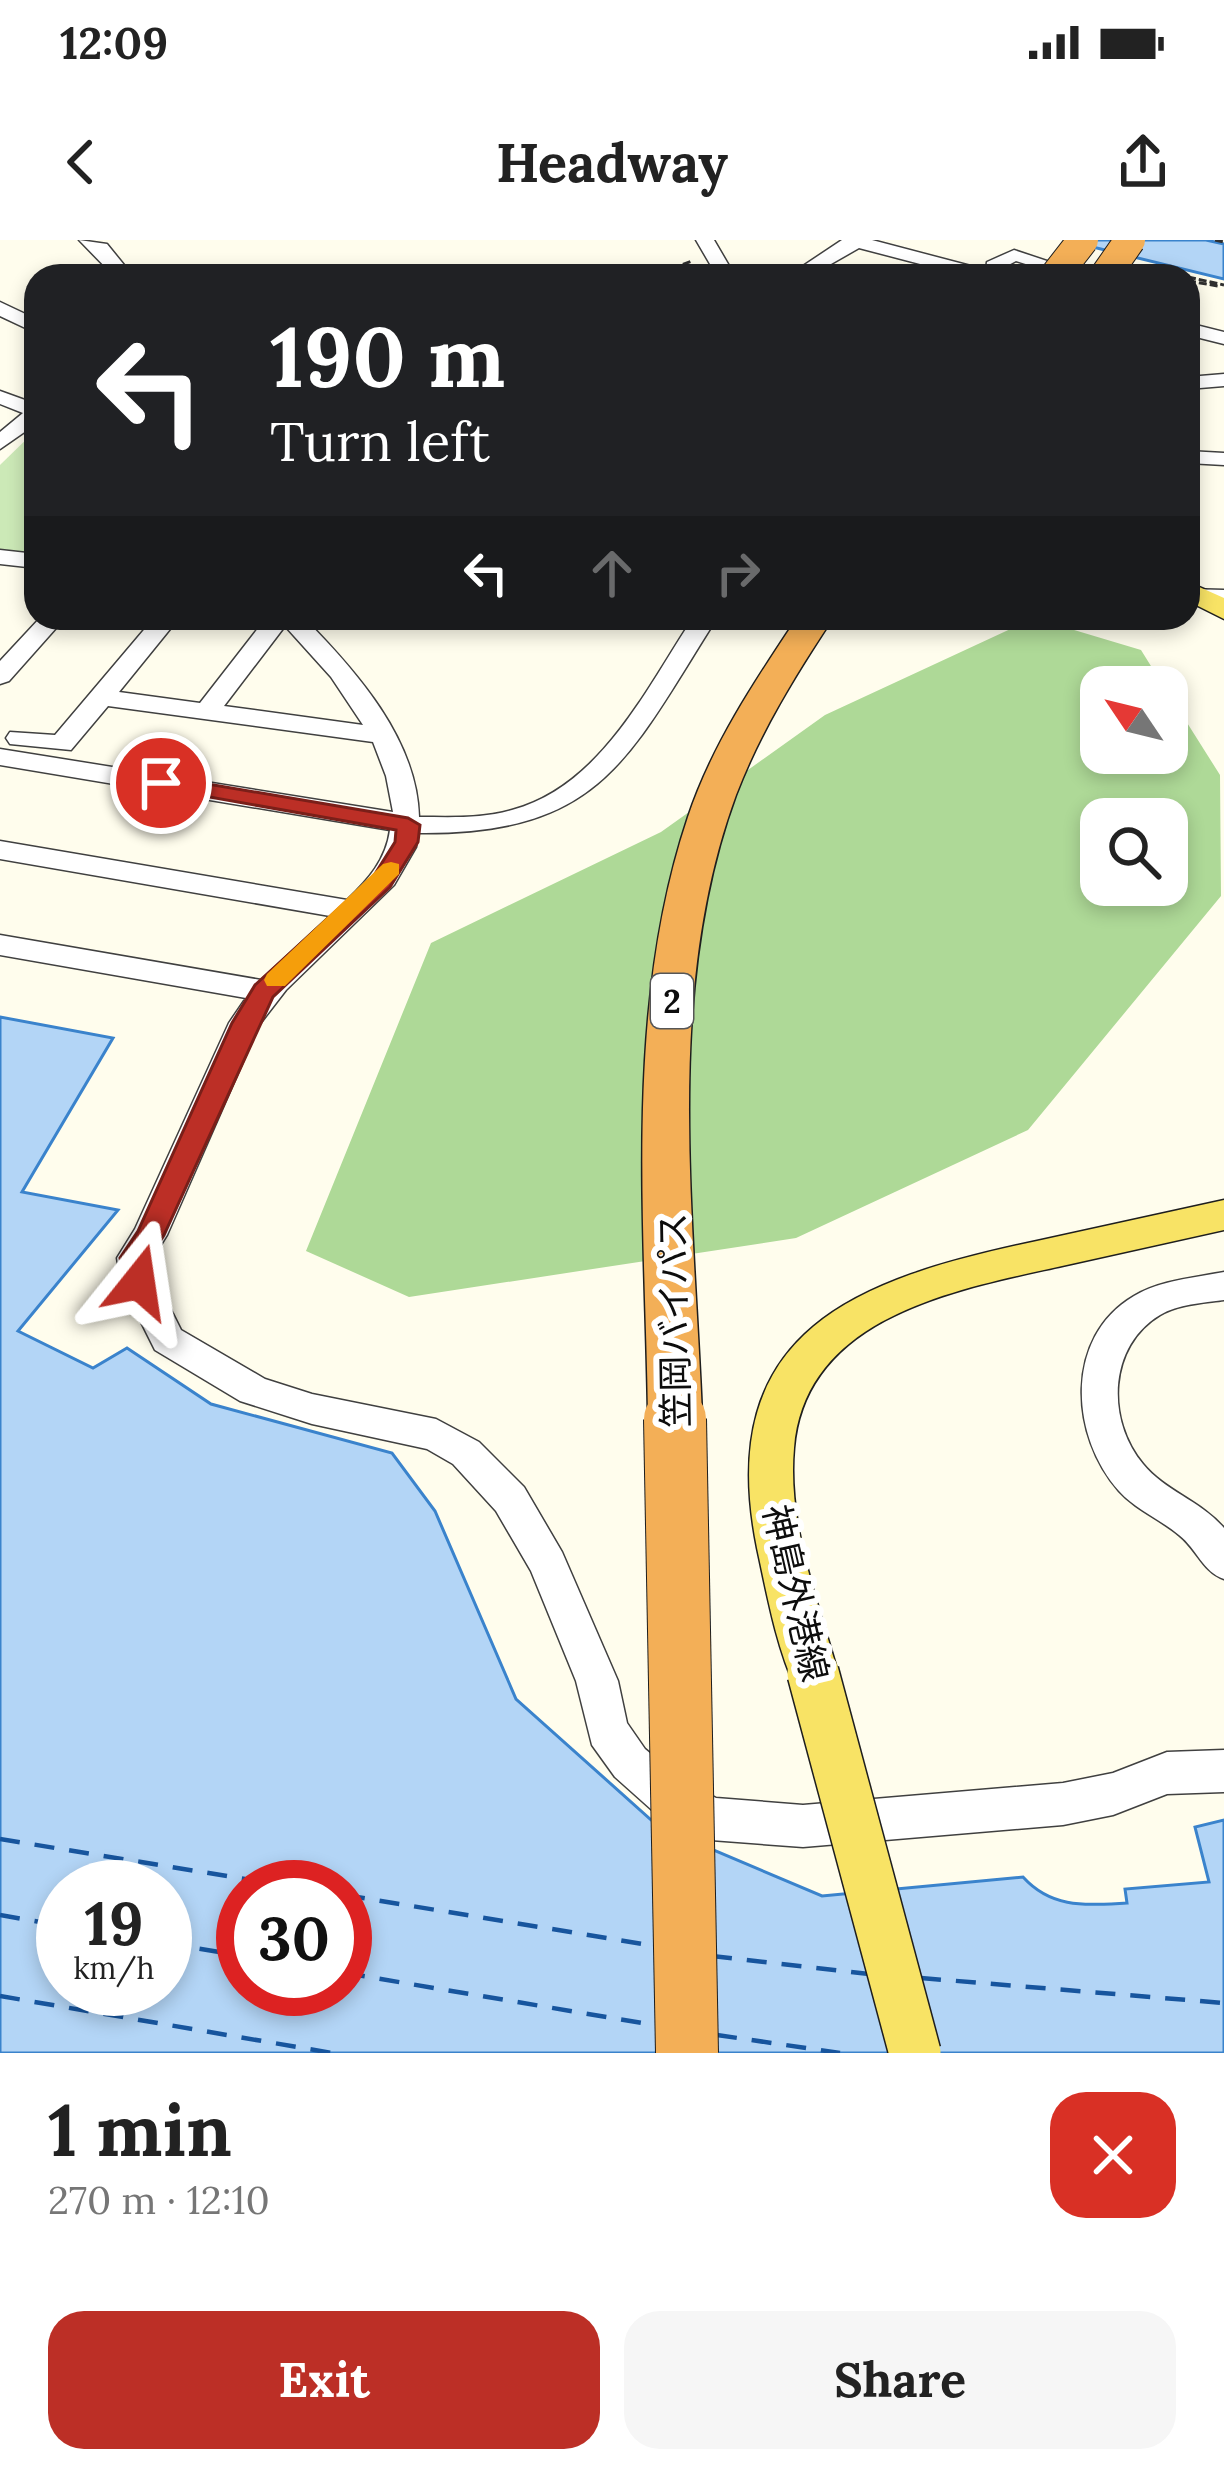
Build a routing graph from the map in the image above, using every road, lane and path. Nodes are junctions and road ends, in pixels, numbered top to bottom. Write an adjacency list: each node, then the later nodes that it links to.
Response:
1 (88, 240): 7 (street)
2 (1083, 240): 13 (highway, bridge)
3 (1215, 240): 5 (path)
4 (853, 241): 9 (street); 10 (street)
5 (1224, 242)
6 (710, 247): 8 (path)
7 (114, 264)
8 (676, 264)
9 (816, 264)
10 (941, 264)
11 (997, 264): 12 (street)
12 (1044, 264)
13 (1064, 264)
14 (24, 422): 15 (street)
15 (0, 443)
16 (41, 630): 22 (street)
17 (157, 630): 23 (street)
18 (281, 630): 24 (street)
19 (301, 630): 26 (street)
20 (697, 630): 28 (street)
21 (807, 630): 37 (highway, 笠岡バイパス / 2, bridge)
22 (0, 676)
23 (101, 697): 24 (street); 25 (street)
24 (206, 712): 26 (street)
25 (0, 735)
26 (383, 736): 28 (street)
27 (0, 757): 28 (street)
28 (408, 825): 30 (street)
29 (0, 850): 30 (street)
30 (350, 910): 32 (street)
31 (0, 945): 32 (street)
32 (264, 991): 36 (street)
33 (1224, 1215): 38 (main road, 神島外港線, bridge)
34 (1224, 1286): 35 (street)
35 (1224, 1562)
36 (1224, 1771)
37 (687, 2053)
38 (916, 2053)

